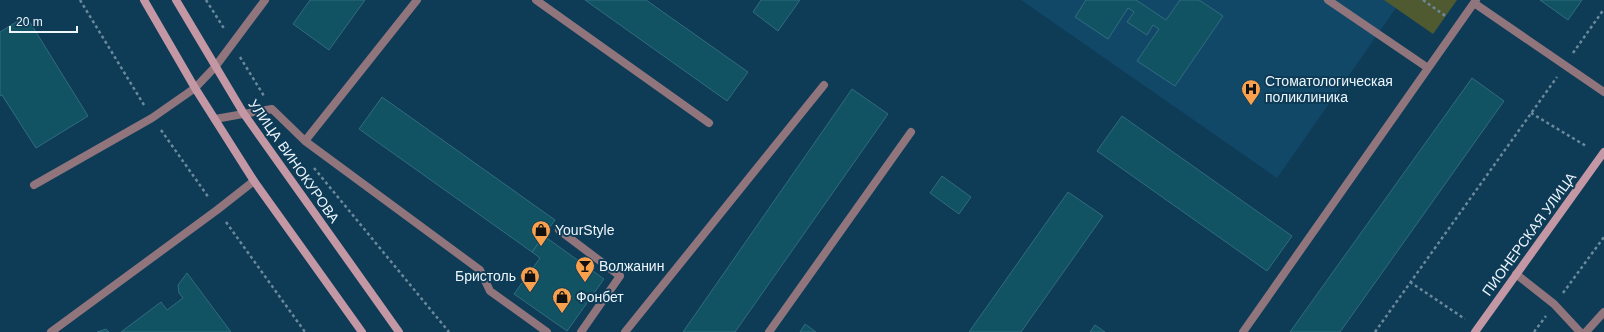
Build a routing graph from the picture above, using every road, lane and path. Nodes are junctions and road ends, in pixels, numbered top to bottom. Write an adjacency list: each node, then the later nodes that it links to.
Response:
1 (80, 0): 20 (path)
2 (144, 0): 16 (main road)
3 (176, 0): 13 (main road, УЛИЦА ВИНОКУРОВА)
4 (265, 0): 13 (lane)
5 (417, 0): 24 (lane)
6 (536, 0): 22 (lane)
7 (1328, 0): 14 (lane)
8 (1423, 0): 11 (path)
9 (1475, 2): 11 (lane); 12 (lane)
10 (1604, 9): 12 (path)
11 (1459, 25): 14 (lane)
12 (1565, 66): 17 (lane); 18 (path)
13 (215, 67): 16 (lane); 19 (main road, УЛИЦА ВИНОКУРОВА)
14 (1428, 68): 46 (lane)
15 (824, 85): 44 (lane)
16 (195, 88): 20 (lane); 21 (main road)
17 (1604, 92)
18 (1531, 113): 25 (path); 33 (path)
19 (244, 114): 21 (lane); 24 (lane); 40 (main road, УЛИЦА ВИНОКУРОВА)
20 (152, 118): 28 (lane); 29 (path)
21 (215, 119): 27 (main road)
22 (710, 124)
23 (910, 132): 45 (lane)
24 (305, 141): 41 (path); 42 (lane)
25 (1586, 146)
26 (1604, 152): 32 (main road, ПИОНЕРСКАЯ УЛИЦА)
27 (254, 181): 29 (lane); 39 (main road)
28 (34, 185)
29 (217, 210): 37 (lane); 38 (path)
30 (559, 230): 43 (lane)
31 (1604, 238): 34 (path)
32 (1516, 274): 34 (lane); 36 (main road, ПИОНЕРСКАЯ УЛИЦА)
33 (1410, 282): 36 (path); 47 (path)
34 (1554, 304): 48 (path); 49 (lane)
35 (1604, 312): 50 (lane)
36 (1476, 330)
37 (51, 332)
38 (304, 332)
39 (362, 332)
40 (399, 332)
41 (449, 332)
42 (547, 332)
43 (581, 332)
44 (625, 332)
45 (769, 332)
46 (1243, 332)
47 (1375, 332)
48 (1534, 332)
49 (1580, 332)
50 (1586, 332)

